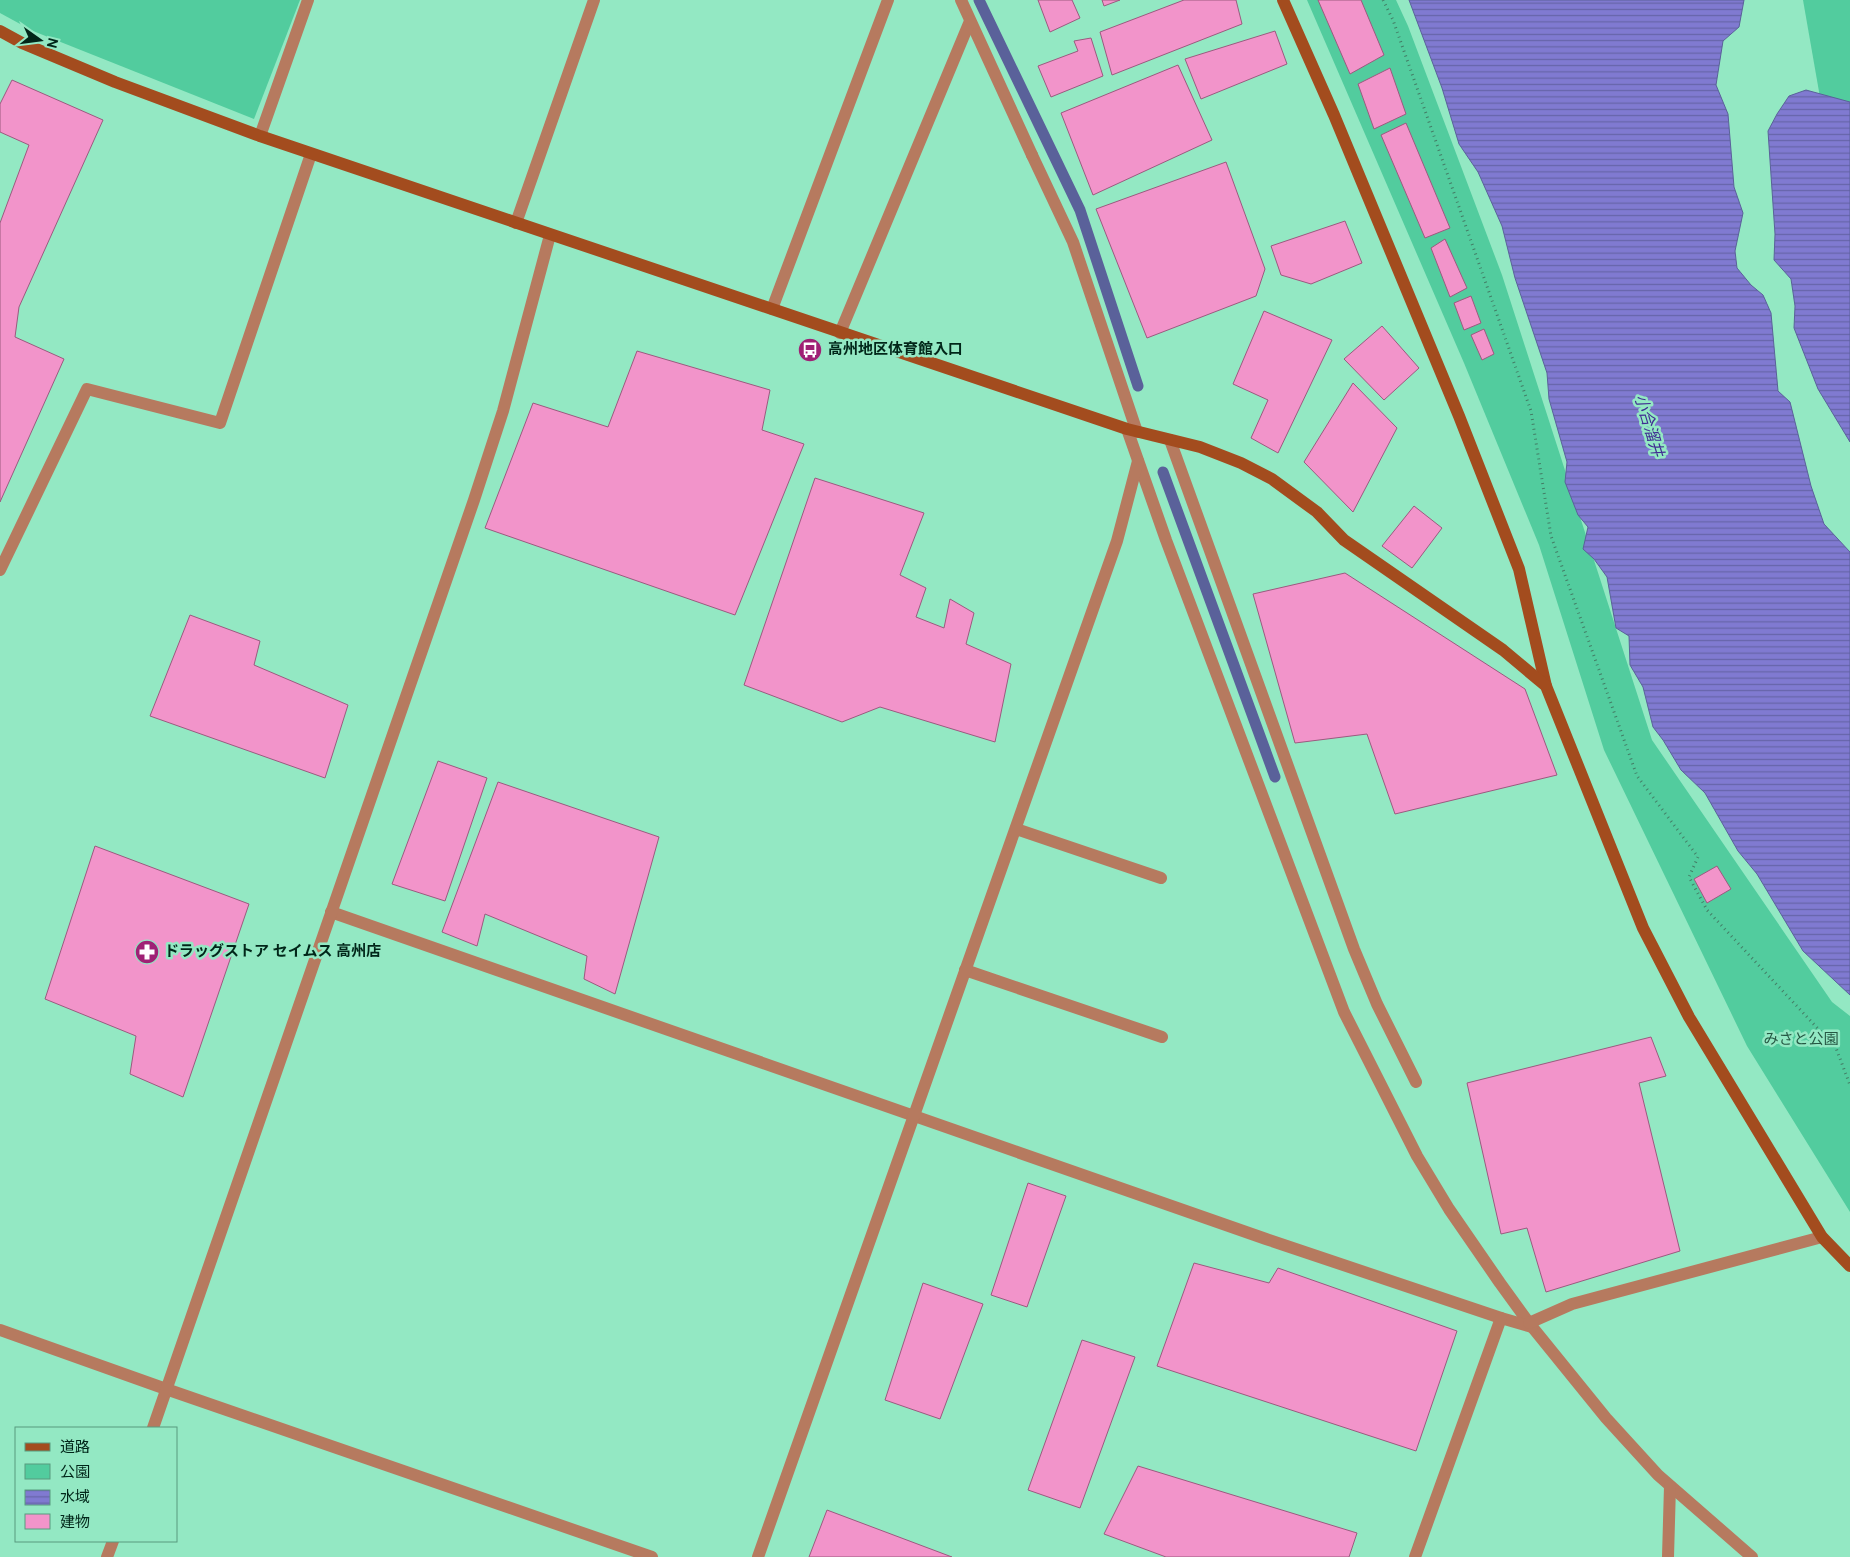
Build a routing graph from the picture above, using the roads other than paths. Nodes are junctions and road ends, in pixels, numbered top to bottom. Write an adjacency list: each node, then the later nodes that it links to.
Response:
1 (308, 0): 8 (street)
2 (594, 0): 10 (street)
3 (888, 0): 12 (street)
4 (961, 0): 6 (street)
5 (1283, 0): 18 (street)
6 (970, 21): 13 (street); 14 (street)
7 (0, 31): 8 (street)
8 (260, 136): 9 (street)
9 (311, 154): 10 (street); 17 (street)
10 (516, 223): 11 (street)
11 (550, 235): 12 (street); 21 (street)
12 (772, 309): 13 (street)
13 (840, 333): 14 (street)
14 (1132, 431): 15 (street); 16 (street)
15 (1170, 440): 18 (street); 24 (street)
16 (1138, 460): 19 (street); 29 (street)
17 (0, 570)
18 (1546, 686): 26 (street)
19 (1016, 829): 20 (street); 22 (street)
20 (1161, 878)
21 (330, 912): 25 (street); 31 (street)
22 (965, 970): 23 (street); 25 (street)
23 (1162, 1037)
24 (1416, 1082)
25 (914, 1116): 28 (street); 37 (street)
26 (1822, 1237): 27 (street); 29 (street)
27 (1850, 1266)
28 (1501, 1318): 29 (street); 38 (street)
29 (1531, 1325): 33 (street)
30 (0, 1330): 31 (street)
31 (166, 1389): 32 (street); 36 (street)
32 (152, 1427)
33 (1670, 1486): 39 (street); 40 (street)
34 (113, 1542): 35 (street)
35 (107, 1557)
36 (652, 1557)
37 (758, 1557)
38 (1415, 1557)
39 (1668, 1557)
40 (1752, 1557)

